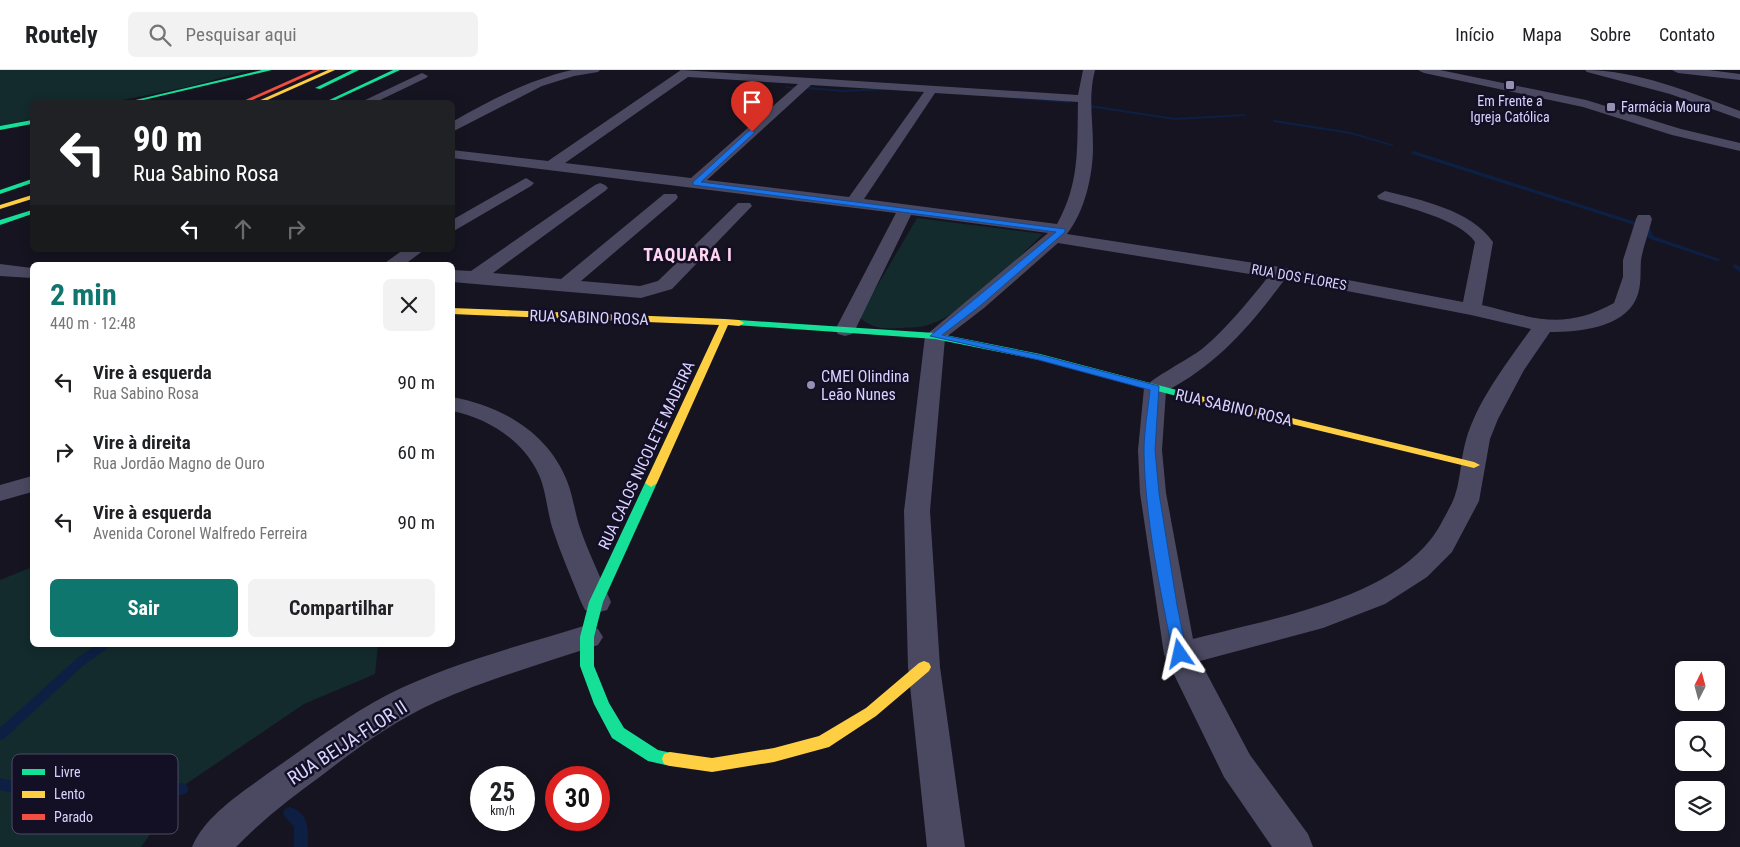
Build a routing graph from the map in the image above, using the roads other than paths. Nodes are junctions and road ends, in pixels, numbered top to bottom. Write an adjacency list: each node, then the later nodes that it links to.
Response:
1 (268, 70): 20 (street)
2 (317, 70): 21 (street)
3 (332, 70): 22 (street)
4 (356, 70): 23 (street)
5 (397, 70): 24 (street)
6 (594, 70): 13 (street)
7 (1090, 70): 19 (street)
8 (1424, 70): 30 (street)
9 (1591, 70): 26 (street)
10 (1678, 70): 12 (street)
11 (686, 72): 16 (street); 32 (street)
12 (1697, 72): 15 (street); 17 (street)
13 (557, 73): 28 (street)
14 (422, 76): 25 (street)
15 (1740, 77)
16 (809, 80): 18 (street); 35 (street)
17 (1740, 86)
18 (932, 89): 19 (street); 43 (street)
19 (1083, 99): 51 (street)
20 (139, 100)
21 (249, 100)
22 (264, 100)
23 (289, 100)
24 (332, 100)
25 (371, 100)
26 (1739, 114)
27 (30, 122): 29 (street)
28 (455, 126)
29 (0, 128)
30 (1740, 147)
31 (455, 154): 32 (street, RUA DOS FLORES)
32 (551, 166): 35 (street, RUA DOS FLORES)
33 (30, 182): 38 (street)
34 (526, 182): 50 (street)
35 (695, 183): 43 (street, RUA DOS FLORES)
36 (30, 187): 39 (street)
37 (600, 188): 58 (street)
38 (0, 192)
39 (0, 196)
40 (1385, 196): 60 (street)
41 (670, 197): 59 (street)
42 (30, 198): 45 (street)
43 (853, 204): 46 (street, RUA DOS FLORES)
44 (744, 206): 59 (street)
45 (0, 207)
46 (906, 209): 51 (street, RUA DOS FLORES); 64 (street)
47 (30, 213): 49 (street)
48 (1644, 219): 63 (street, RUA DOS FLORES)
49 (0, 223)
50 (455, 225)
51 (1058, 234): 56 (street, RUA DOS FLORES); 65 (street)
52 (412, 252): 53 (street)
53 (396, 262)
54 (3, 269): 55 (street)
55 (30, 273)
56 (1280, 273): 60 (street, RUA DOS FLORES); 66 (street)
57 (455, 276): 58 (street)
58 (474, 277): 59 (street)
59 (565, 285)
60 (1471, 309): 63 (street, RUA DOS FLORES)
61 (455, 311): 62 (street, RUA SABINO ROSA)
62 (724, 322): 64 (street, RUA SABINO ROSA); 71 (street, RUA CALOS NICOLETE MADEIRA)
63 (1544, 326): 68 (street)
64 (845, 330): 65 (street, RUA SABINO ROSA)
65 (935, 336): 66 (street, RUA SABINO ROSA); 74 (street)
66 (1155, 388): 68 (street, RUA SABINO ROSA); 73 (street)
67 (455, 404): 71 (street)
68 (1474, 465): 73 (street)
69 (30, 485): 70 (street)
70 (0, 493)
71 (596, 602): 72 (street, RUA CALOS NICOLETE MADEIRA)
72 (587, 638): 74 (street, RUA CALOS NICOLETE MADEIRA); 75 (street, RUA BEIJA-FLOR II)
73 (1180, 654): 77 (street)
74 (924, 667): 76 (street)
75 (211, 847)
76 (946, 847)
77 (1294, 847)

